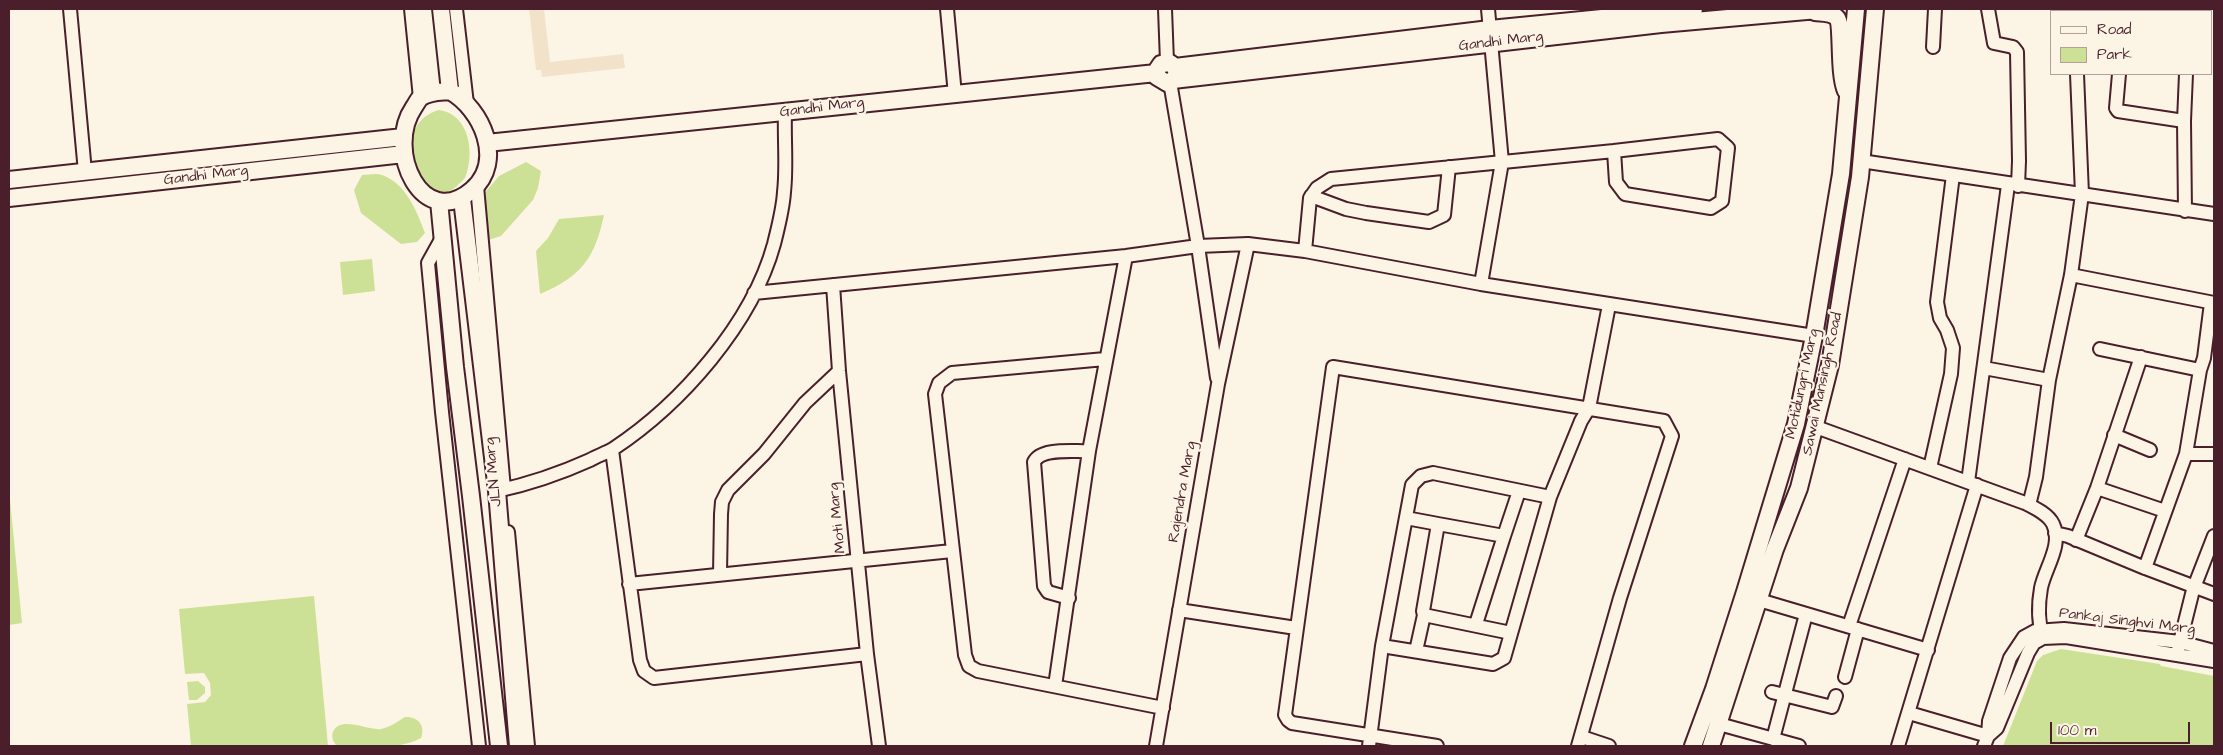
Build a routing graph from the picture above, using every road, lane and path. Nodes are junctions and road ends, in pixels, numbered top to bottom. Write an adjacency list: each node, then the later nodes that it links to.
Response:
1 (70, 9): 37 (street)
2 (411, 9): 24 (street)
3 (423, 9): 24 (main road)
4 (441, 9): 23 (main road)
5 (456, 9): 27 (street)
6 (947, 9): 25 (street)
7 (1165, 9): 19 (street)
8 (1488, 9): 17 (street)
9 (1694, 9): 16 (main road)
10 (1829, 9): 15 (main road)
11 (1856, 9): 26 (main road, Motidungri Marg)
12 (1875, 9): 34 (main road, Sawai Mansingh Road)
13 (1935, 9): 18 (street)
14 (1988, 9): 40 (street)
15 (1808, 11): 16 (main road); 26 (main road)
16 (1660, 15): 17 (main road, Gandhi Marg)
17 (1491, 36): 19 (main road, Gandhi Marg); 35 (street)
18 (1933, 47)
19 (1168, 73): 25 (main road, Gandhi Marg); 51 (street)
20 (2077, 75): 42 (street)
21 (2119, 75): 29 (street)
22 (2186, 75): 29 (street)
23 (450, 91): 24 (main road); 27 (main road)
24 (426, 95): 30 (main road)
25 (954, 95): 28 (main road, Gandhi Marg)
26 (1850, 100): 60 (main road, Motidungri Marg)
27 (467, 104): 31 (main road)
28 (784, 113): 31 (main road, Gandhi Marg); 57 (street)
29 (2184, 121): 47 (street)
30 (403, 137): 33 (main road); 37 (main road, Gandhi Marg)
31 (487, 143): 41 (main road)
32 (1614, 151): 32 (street); 35 (street)
33 (404, 154): 44 (main road, Gandhi Marg); 46 (main road)
34 (1861, 161): 38 (street); 70 (main road, Sawai Mansingh Road)
35 (1502, 162): 36 (street); 55 (street)
36 (1449, 167): 43 (street); 43 (street)
37 (85, 172): 39 (main road, Gandhi Marg)
38 (1953, 175): 40 (street); 78 (street)
39 (9, 180)
40 (2013, 185): 42 (street); 64 (street)
41 (477, 186): 45 (main road); 81 (street)
42 (2082, 194): 47 (street); 54 (street)
43 (1311, 196): 52 (street)
44 (9, 198)
45 (462, 199): 46 (main road); 81 (main road, JLN Marg)
46 (440, 201): 49 (main road, JLN Marg)
47 (2185, 210): 48 (street)
48 (2214, 214)
49 (443, 236): 127 (street); 128 (main road, JLN Marg)
50 (1248, 244): 51 (street); 52 (street); 68 (street, Rajendra Marg)
51 (1198, 246): 53 (street); 68 (street)
52 (1305, 251): 55 (street)
53 (1126, 256): 56 (street); 63 (street)
54 (2070, 275): 58 (street); 67 (street)
55 (1481, 284): 59 (street)
56 (833, 285): 57 (street); 66 (street, Moti Marg)
57 (754, 293): 72 (street)
58 (2212, 303): 65 (street)
59 (1609, 305): 60 (street); 69 (street)
60 (1814, 336): 135 (main road, Motidungri Marg)
61 (2100, 349): 62 (street)
62 (2141, 357): 65 (street); 71 (street)
63 (1105, 359): 74 (street); 92 (street)
64 (1984, 368): 67 (street); 79 (street)
65 (2200, 370): 75 (street)
66 (839, 371): 93 (street, Moti Marg); 95 (street)
67 (2048, 380): 84 (street)
68 (1218, 384): 101 (street, Rajendra Marg)
69 (1589, 408): 83 (street); 105 (street); 125 (street)
70 (1816, 428): 77 (street); 100 (main road, Sawai Mansingh Road)
71 (2114, 435): 73 (street); 80 (street)
72 (612, 450): 81 (street); 96 (street)
73 (2150, 450)
74 (1089, 452): 99 (street); 99 (street)
75 (2186, 454): 76 (street); 85 (street)
76 (2214, 454)
77 (1905, 458): 78 (street); 106 (street)
78 (1930, 468): 79 (street)
79 (1972, 483): 84 (street); 111 (street)
80 (2096, 488): 85 (street); 91 (street)
81 (501, 490): 129 (main road, JLN Marg); 130 (street)
82 (1519, 491): 83 (street); 86 (street); 89 (street)
83 (1550, 498): 107 (street)
84 (2029, 505): 88 (street)
85 (2165, 511): 94 (street)
86 (1406, 518): 87 (street); 109 (street)
87 (1438, 524): 89 (street); 103 (street)
88 (2055, 533): 91 (street); 108 (street)
89 (1504, 536): 104 (street)
90 (2214, 536): 97 (street)
91 (2076, 540): 94 (street)
92 (952, 551): 93 (street); 117 (street)
93 (859, 561): 95 (street); 114 (street, Moti Marg)
94 (2145, 568): 97 (street)
95 (720, 574): 96 (street)
96 (629, 584): 114 (street)
97 (2194, 588): 98 (street); 110 (street)
98 (2214, 594)
99 (1069, 598): 117 (street)
100 (1759, 600): 102 (street); 122 (main road, Sawai Mansingh Road)
101 (1179, 610): 105 (street); 120 (street, Rajendra Marg)
102 (1806, 614): 106 (street); 118 (street)
103 (1424, 615): 104 (street); 112 (street)
104 (1476, 624): 107 (street)
105 (1296, 628): 124 (street)
106 (1853, 628): 111 (street); 116 (street)
107 (1511, 633): 112 (street)
108 (2042, 634): 110 (street, Pankaj Singhvi Marg); 126 (street, Pankaj Singhvi Marg)
109 (1382, 646): 112 (street); 124 (street)
110 (2179, 648): 113 (street, Pankaj Singhvi Marg); 115 (street, Pankaj Singhvi Marg)
111 (1928, 650): 121 (street)
112 (1416, 651)
113 (2214, 651)
114 (867, 654): 131 (street, Moti Marg)
115 (2214, 661)
116 (1846, 677)
117 (1055, 686): 120 (street)
118 (1778, 693): 119 (street); 123 (street)
119 (1836, 696)
120 (1163, 708): 132 (street, Rajendra Marg)
121 (1909, 713): 126 (street); 138 (street)
122 (1719, 724): 123 (street); 136 (main road, Sawai Mansingh Road)
123 (1773, 739): 137 (street)
124 (1370, 740): 133 (street)
125 (1580, 741): 134 (street)
126 (1986, 741)
127 (479, 746)
128 (499, 746)
129 (518, 746)
130 (528, 746)
131 (879, 746)
132 (1156, 746)
133 (1438, 746)
134 (1609, 746)
135 (1692, 746)
136 (1711, 746)
137 (1799, 746)
138 (1898, 746)

